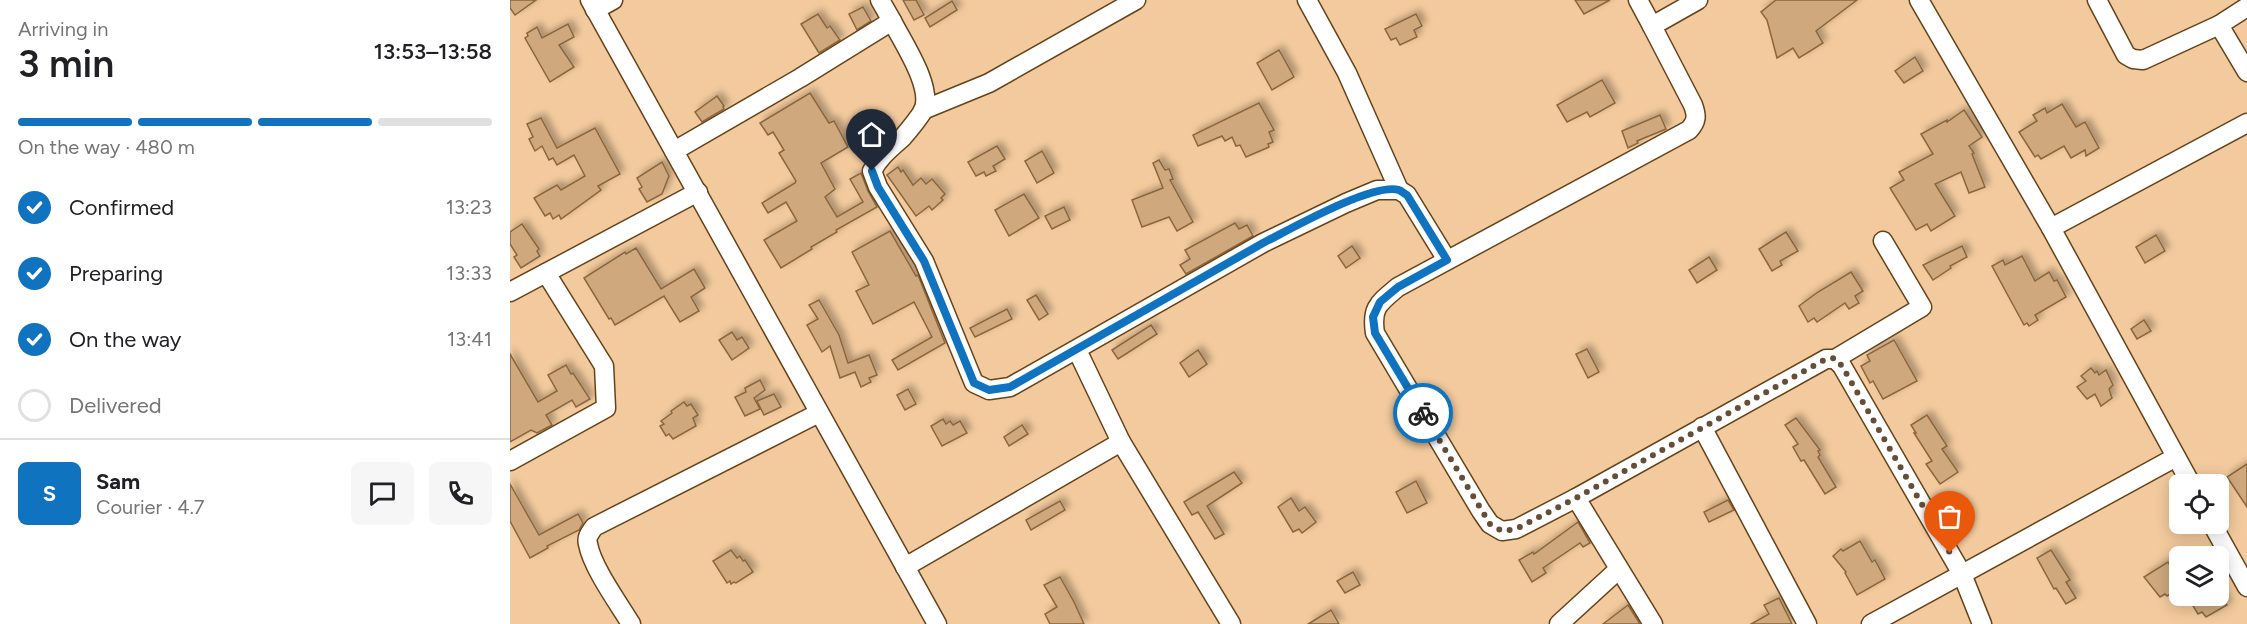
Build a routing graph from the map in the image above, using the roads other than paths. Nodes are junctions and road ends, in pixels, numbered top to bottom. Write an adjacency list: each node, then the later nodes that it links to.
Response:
1 (613, 0): 9 (street)
2 (880, 0): 11 (street)
3 (1136, 0): 15 (street)
4 (1307, 0): 18 (street)
5 (1638, 0): 13 (street)
6 (1698, 0): 13 (street)
7 (1919, 0): 20 (street)
8 (2097, 0): 12 (street)
9 (592, 5): 17 (street)
10 (2247, 7): 12 (street)
11 (892, 21): 15 (street); 17 (street)
12 (2219, 25): 14 (street)
13 (1652, 26): 22 (street)
14 (2247, 72)
15 (923, 110): 25 (street)
16 (2247, 123): 20 (street)
17 (674, 151): 19 (street)
18 (1399, 190): 22 (street); 25 (street)
19 (698, 192): 23 (street); 27 (street)
20 (2051, 228): 30 (street)
21 (1883, 241): 26 (street)
22 (1447, 260): 33 (street)
23 (546, 273): 24 (street); 31 (street)
24 (510, 292)
25 (1077, 350): 29 (street)
26 (1835, 358): 28 (street); 37 (street)
27 (819, 413): 35 (street); 39 (street)
28 (1702, 428): 33 (street); 44 (street)
29 (1121, 442): 35 (street); 41 (street)
30 (2176, 457): 32 (street); 37 (street)
31 (510, 460)
32 (2185, 474)
33 (1576, 498): 36 (street)
34 (2218, 534): 38 (street)
35 (905, 567): 40 (street)
36 (1619, 568): 42 (street); 43 (street)
37 (1962, 574): 45 (street); 46 (street)
38 (2247, 587)
39 (632, 624)
40 (937, 624)
41 (1231, 624)
42 (1558, 624)
43 (1653, 624)
44 (1807, 624)
45 (1871, 624)
46 (1982, 624)

